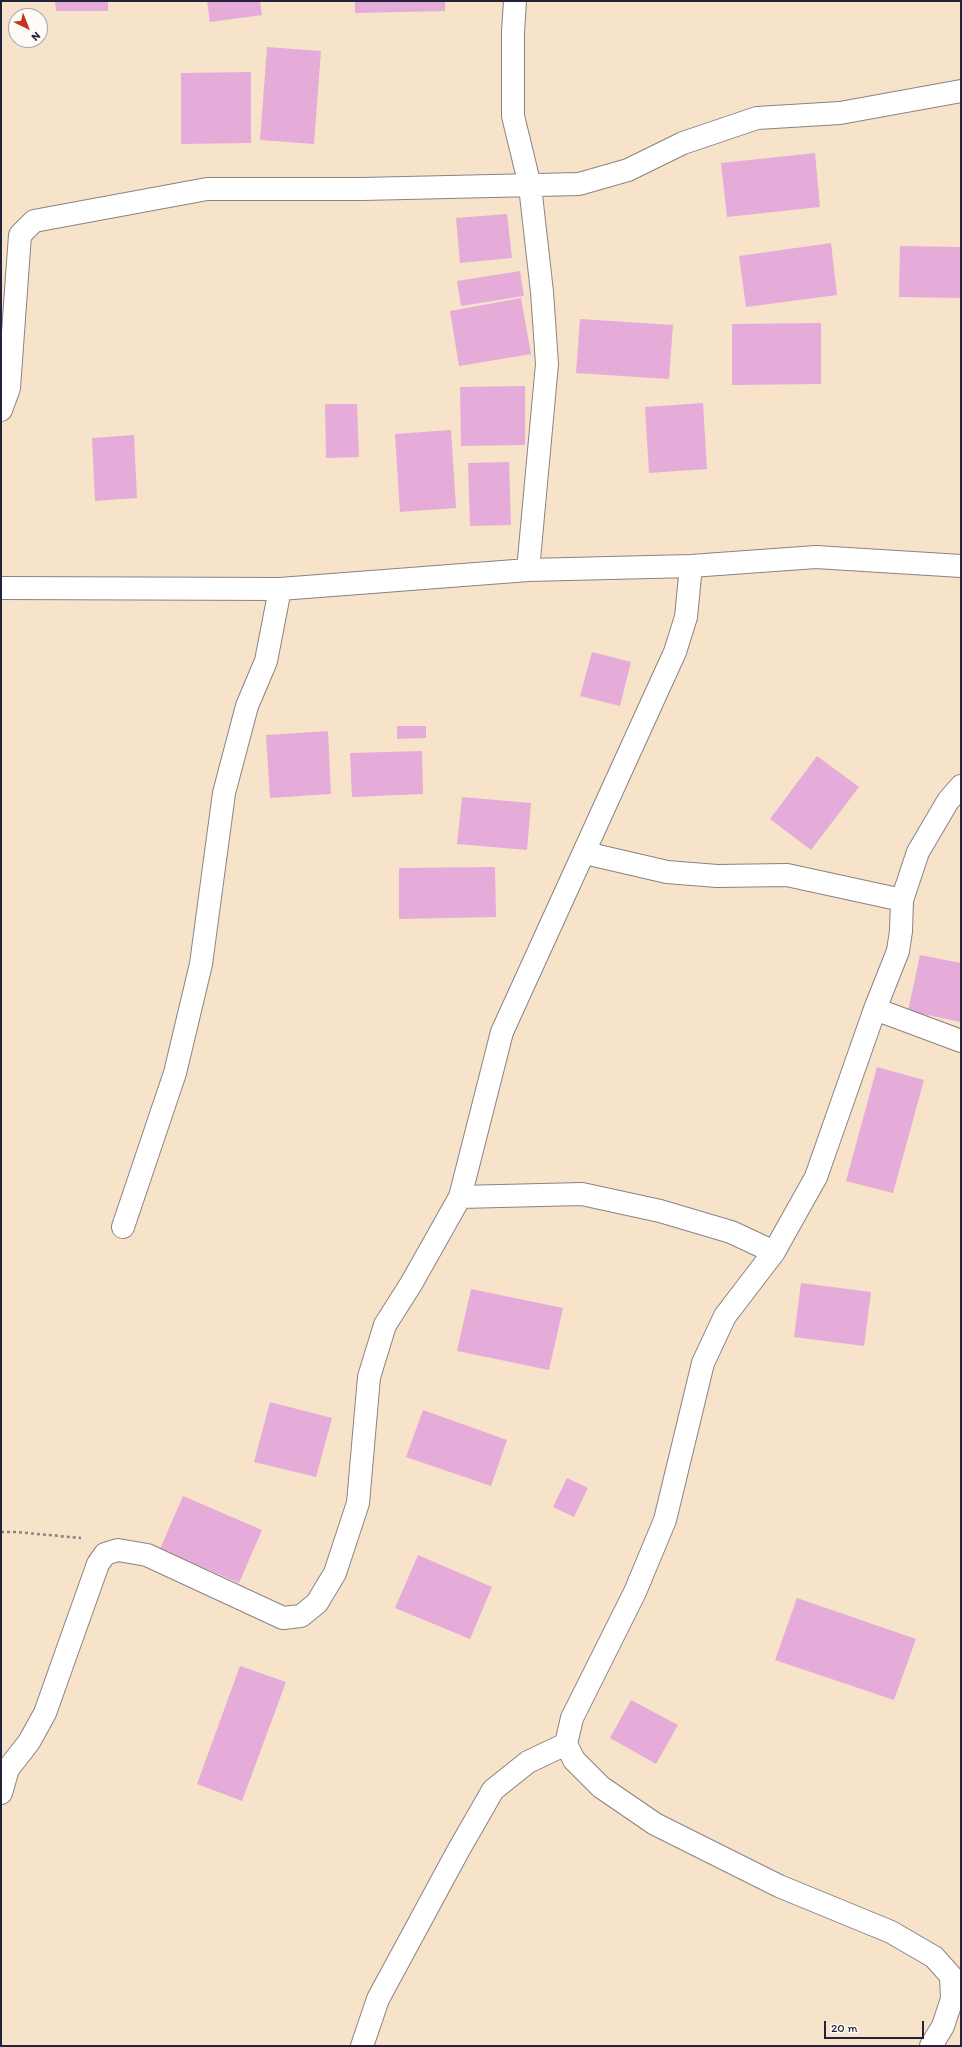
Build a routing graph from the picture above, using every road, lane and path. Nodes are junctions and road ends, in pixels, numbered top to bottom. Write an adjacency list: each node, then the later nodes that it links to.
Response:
1 (515, 1): 3 (street)
2 (961, 91): 3 (street)
3 (530, 186): 4 (street); 7 (street)
4 (1, 410)
5 (691, 566): 6 (street); 7 (street); 11 (street)
6 (961, 566)
7 (528, 570): 9 (street)
8 (1, 588): 9 (street)
9 (280, 589): 16 (street)
10 (961, 786): 12 (street)
11 (585, 853): 12 (street); 15 (street)
12 (902, 900): 13 (street)
13 (875, 1009): 14 (street); 17 (street)
14 (961, 1041)
15 (460, 1197): 17 (street); 19 (street)
16 (123, 1227)
17 (774, 1252): 20 (street)
18 (1, 1532): 19 (path)
19 (105, 1554): 21 (street)
20 (566, 1744): 22 (street); 23 (street)
21 (1, 1793)
22 (362, 2046)
23 (931, 2046)

